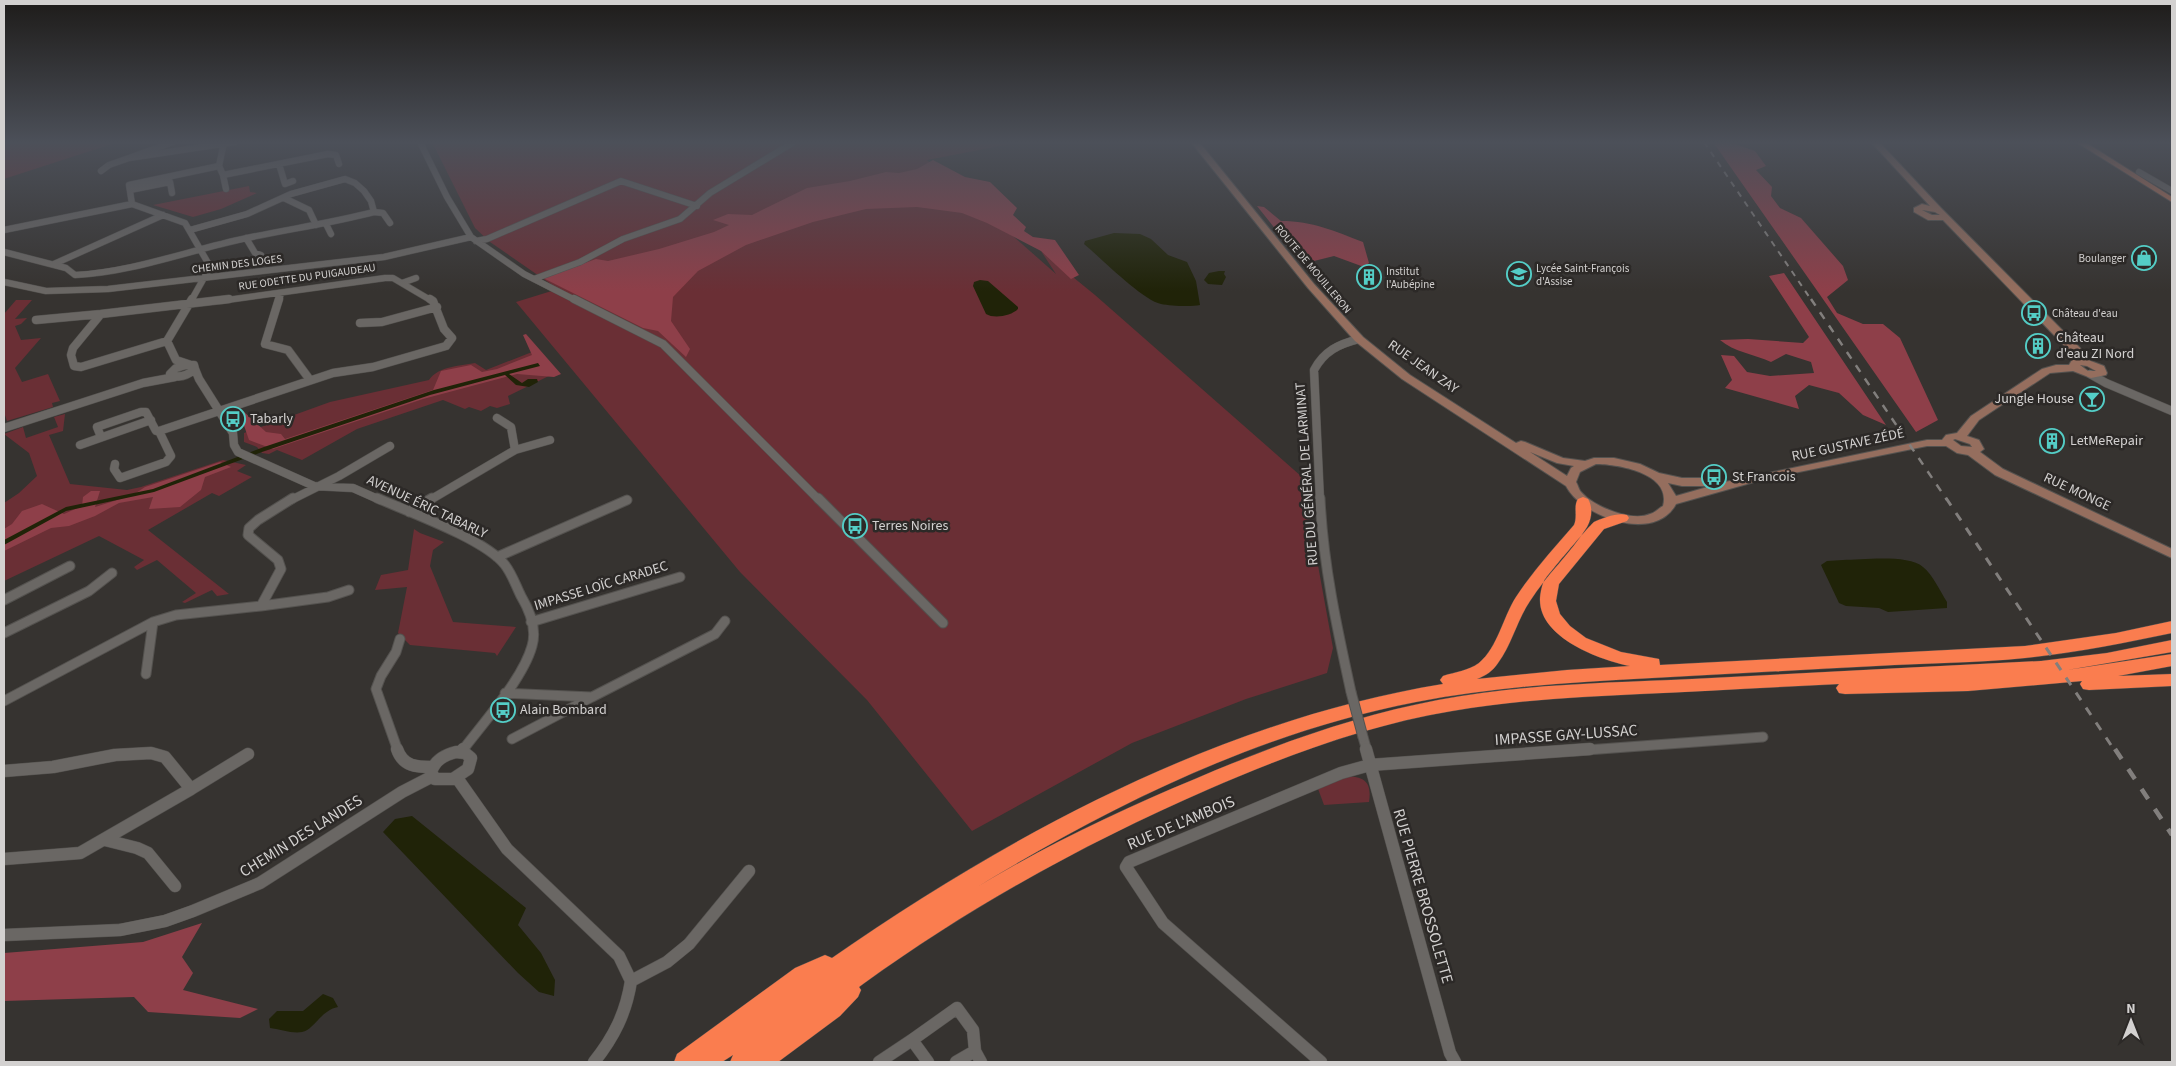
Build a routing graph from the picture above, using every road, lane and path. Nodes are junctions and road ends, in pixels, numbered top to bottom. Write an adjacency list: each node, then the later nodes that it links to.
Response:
1 (130, 192): 14 (street)
2 (301, 192): 12 (street)
3 (363, 192): 18 (street)
4 (444, 192): 30 (street)
5 (596, 192): 30 (street)
6 (654, 192): 15 (street)
7 (712, 192): 15 (street)
8 (1235, 192): 46 (street, ROUTE DE MOUILLERON)
9 (1922, 192): 11 (street)
10 (2159, 192): 13 (main road)
11 (1926, 196): 16 (street); 17 (street)
12 (284, 198): 24 (street); 26 (street)
13 (2172, 200)
14 (132, 204): 19 (street); 25 (street)
15 (697, 206): 37 (street)
16 (1922, 208): 17 (street); 21 (street)
17 (1938, 210): 20 (street)
18 (374, 212): 22 (street); 23 (street)
19 (164, 215): 26 (street); 34 (street)
20 (1945, 217): 21 (street); 27 (street)
21 (1930, 218): 27 (street)
22 (390, 223)
23 (326, 224): 24 (street); 28 (street)
24 (316, 225): 29 (street)
25 (4, 230)
26 (190, 230): 31 (street)
27 (1958, 230): 49 (street)
28 (331, 234)
29 (246, 238): 31 (street); 33 (street)
30 (473, 239): 35 (street, CHEMIN DES LOGES); 37 (street)
31 (200, 250): 34 (street); 35 (street)
32 (4, 252): 34 (street)
33 (261, 255)
34 (54, 264)
35 (204, 278): 38 (street, CHEMIN DES LOGES); 41 (street)
36 (416, 278): 39 (street)
37 (534, 279): 91 (street)
38 (4, 282)
39 (402, 284): 40 (street, RUE ODETTE DU PUIGAUDEAU); 42 (street, RUE ODETTE DU PUIGAUDEAU)
40 (282, 292): 41 (street, RUE ODETTE DU PUIGAUDEAU); 55 (street)
41 (188, 304): 43 (street, RUE ODETTE DU PUIGAUDEAU); 47 (street)
42 (437, 307): 45 (street); 55 (street)
43 (101, 314): 44 (street, RUE ODETTE DU PUIGAUDEAU); 47 (street)
44 (36, 320)
45 (360, 323)
46 (1359, 339): 59 (street, RUE JEAN ZAY); 105 (street, RUE DU GÉNÉRAL DE LARMINAT, bridge)
47 (167, 341): 48 (street)
48 (176, 360): 50 (street); 52 (street)
49 (2085, 363): 51 (street); 53 (street)
50 (193, 367): 52 (street); 54 (street, AVENUE ÉRIC TABARLY)
51 (2075, 368): 53 (street); 62 (street)
52 (175, 374): 54 (street); 60 (street)
53 (2096, 374): 56 (street)
54 (198, 379): 57 (street, AVENUE ÉRIC TABARLY)
55 (310, 380): 57 (street)
56 (2172, 411)
57 (218, 412): 61 (street); 74 (street, AVENUE ÉRIC TABARLY)
58 (497, 418): 67 (street)
59 (1470, 418): 70 (street, RUE GUSTAVE ZÉDÉ); 73 (street)
60 (4, 428)
61 (160, 431): 65 (street); 69 (street)
62 (1961, 436): 64 (street); 68 (street)
63 (550, 440): 67 (street)
64 (1948, 443): 68 (street); 72 (street, RUE GUSTAVE ZÉDÉ)
65 (80, 445)
66 (390, 446): 74 (street)
67 (515, 450): 78 (street)
68 (1972, 452): 80 (street, RUE MONGE)
69 (115, 464)
70 (1584, 464): 71 (street, RUE GUSTAVE ZÉDÉ); 73 (street)
71 (1655, 476): 72 (street, RUE GUSTAVE ZÉDÉ); 77 (street)
72 (1754, 479): 77 (street, RUE GUSTAVE ZÉDÉ)
73 (1570, 484): 76 (street)
74 (314, 486): 78 (street, AVENUE ÉRIC TABARLY); 87 (street)
75 (627, 500): 81 (street)
76 (1584, 502): 79 (street); 102 (highway)
77 (1671, 502): 79 (street)
78 (410, 512): 81 (street, AVENUE ÉRIC TABARLY)
79 (1622, 518): 98 (highway)
80 (2172, 554)
81 (497, 557): 90 (street, AVENUE ÉRIC TABARLY)
82 (70, 566): 86 (street)
83 (112, 572): 93 (street)
84 (680, 577): 90 (street, IMPASSE LOÏC CARADEC)
85 (349, 590): 87 (street)
86 (4, 600)
87 (261, 606): 89 (street)
88 (725, 621): 103 (street)
89 (153, 622): 97 (street); 104 (street)
90 (532, 622): 101 (street, AVENUE ÉRIC TABARLY)
91 (943, 623)
92 (2172, 627): 98 (highway)
93 (4, 633)
94 (400, 639): 112 (street)
95 (2172, 646): 98 (highway)
96 (2172, 660): 100 (highway)
97 (146, 674)
98 (1703, 676): 100 (highway); 102 (highway); 121 (highway)
99 (2172, 680): 100 (highway)
100 (2000, 684)
101 (505, 693): 103 (street); 108 (street, AVENUE ÉRIC TABARLY)
102 (1414, 695): 121 (highway)
103 (592, 697): 107 (street)
104 (4, 701)
105 (1363, 737): 110 (street, RUE PIERRE BROSSOLETTE)
106 (1763, 737): 110 (street, IMPASSE GAY-LUSSAC)
107 (512, 740)
108 (461, 752): 112 (street, CHEMIN DES LANDES); 113 (street)
109 (248, 754): 114 (street)
110 (1370, 765): 117 (street, RUE DE L'AMBOIS); 134 (street, RUE PIERRE BROSSOLETTE)
111 (4, 772): 114 (street)
112 (433, 772): 113 (street); 120 (street, CHEMIN DES LANDES)
113 (457, 778): 122 (street)
114 (191, 789): 115 (street)
115 (105, 840): 116 (street); 119 (street)
116 (4, 859)
117 (1126, 867): 133 (street, RUE DE L'AMBOIS)
118 (749, 871): 122 (street)
119 (175, 886)
120 (4, 935)
121 (867, 956): 126 (highway); 127 (highway); 128 (highway); 129 (highway)
122 (632, 981): 125 (street)
123 (912, 1040): 124 (street); 130 (street); 131 (street)
124 (978, 1057): 132 (street)
125 (594, 1062)
126 (685, 1062)
127 (704, 1062)
128 (742, 1062)
129 (759, 1062)
130 (879, 1062)
131 (928, 1062)
132 (956, 1062)
133 (1321, 1062)
134 (1455, 1062)

